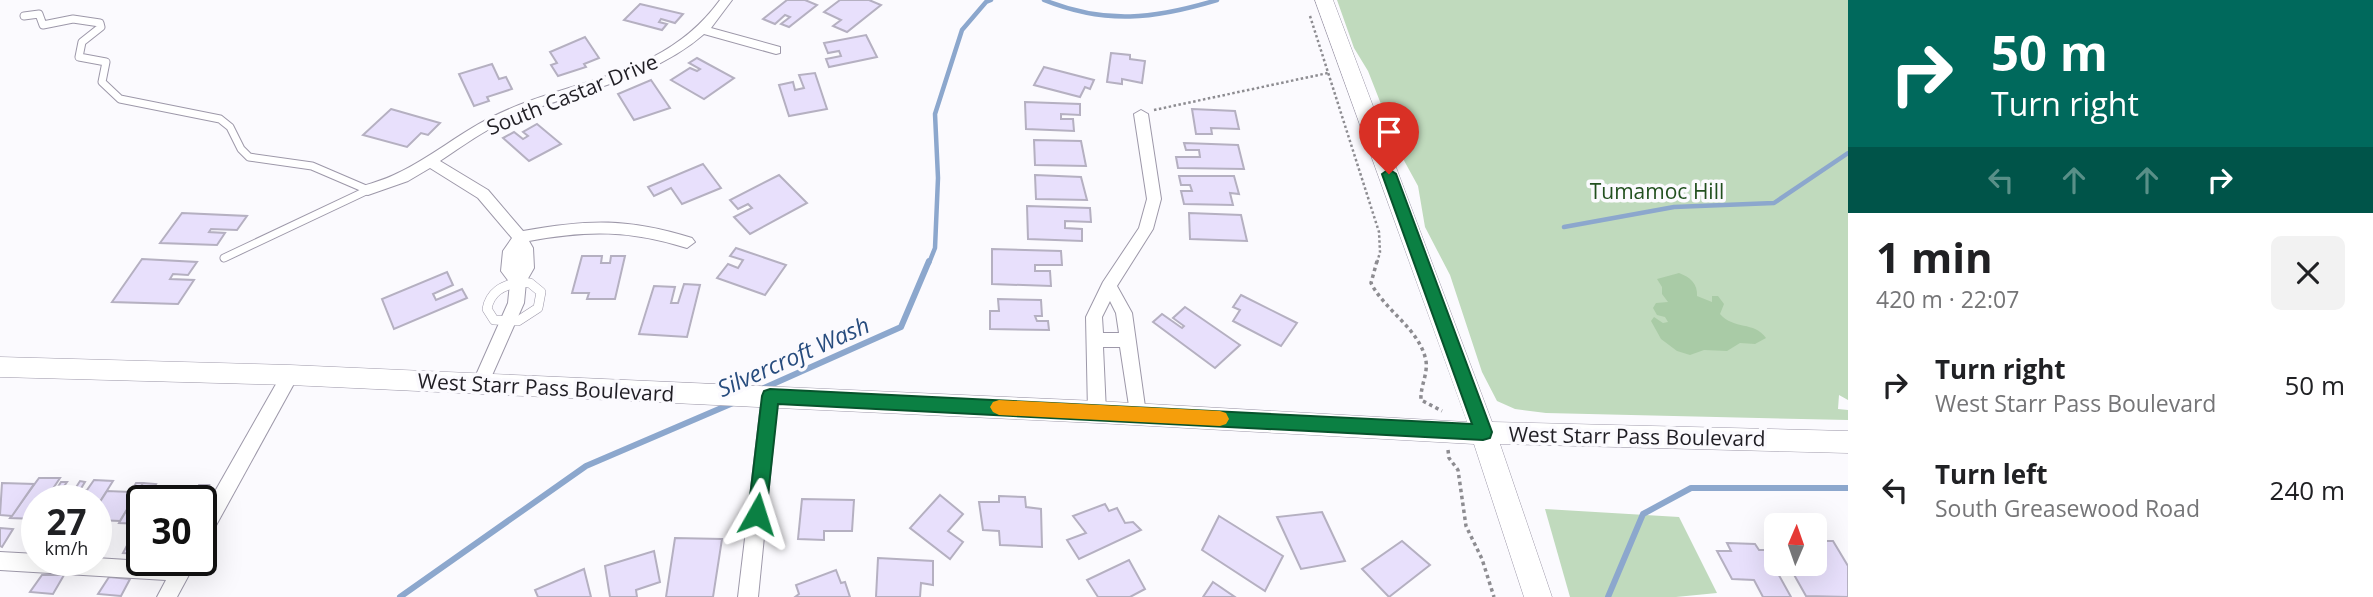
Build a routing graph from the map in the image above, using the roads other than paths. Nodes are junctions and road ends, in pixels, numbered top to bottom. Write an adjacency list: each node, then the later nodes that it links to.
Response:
1 (726, 0): 4 (street, South Castar Drive)
2 (1317, 6): 23 (street)
3 (24, 16): 8 (lane)
4 (703, 30): 5 (street); 7 (street, South Castar Drive)
5 (776, 50)
6 (1141, 114): 13 (street)
7 (429, 161): 8 (street, South Castar Drive); 9 (street)
8 (368, 190): 11 (lane)
9 (520, 236): 10 (street); 12 (street)
10 (687, 242)
11 (224, 258)
12 (517, 282): 14 (street); 14 (lane); 14 (lane)
13 (1109, 286): 15 (street); 16 (street)
14 (508, 323): 19 (street)
15 (1094, 340): 16 (street); 21 (street)
16 (1127, 340): 22 (street)
17 (1, 368): 18 (street, West Starr Pass Boulevard)
18 (290, 375): 19 (street, West Starr Pass Boulevard); 25 (street)
19 (480, 384): 20 (street, West Starr Pass Boulevard)
20 (770, 396): 21 (street, West Starr Pass Boulevard); 30 (street)
21 (1097, 412): 22 (street, West Starr Pass Boulevard)
22 (1137, 414): 23 (street, West Starr Pass Boulevard)
23 (1483, 432): 24 (street, West Starr Pass Boulevard); 31 (street)
24 (1848, 442)
25 (217, 505)
26 (0, 561): 27 (street)
27 (126, 564)
28 (178, 576): 29 (street)
29 (167, 597)
30 (748, 597)
31 (1538, 597)

